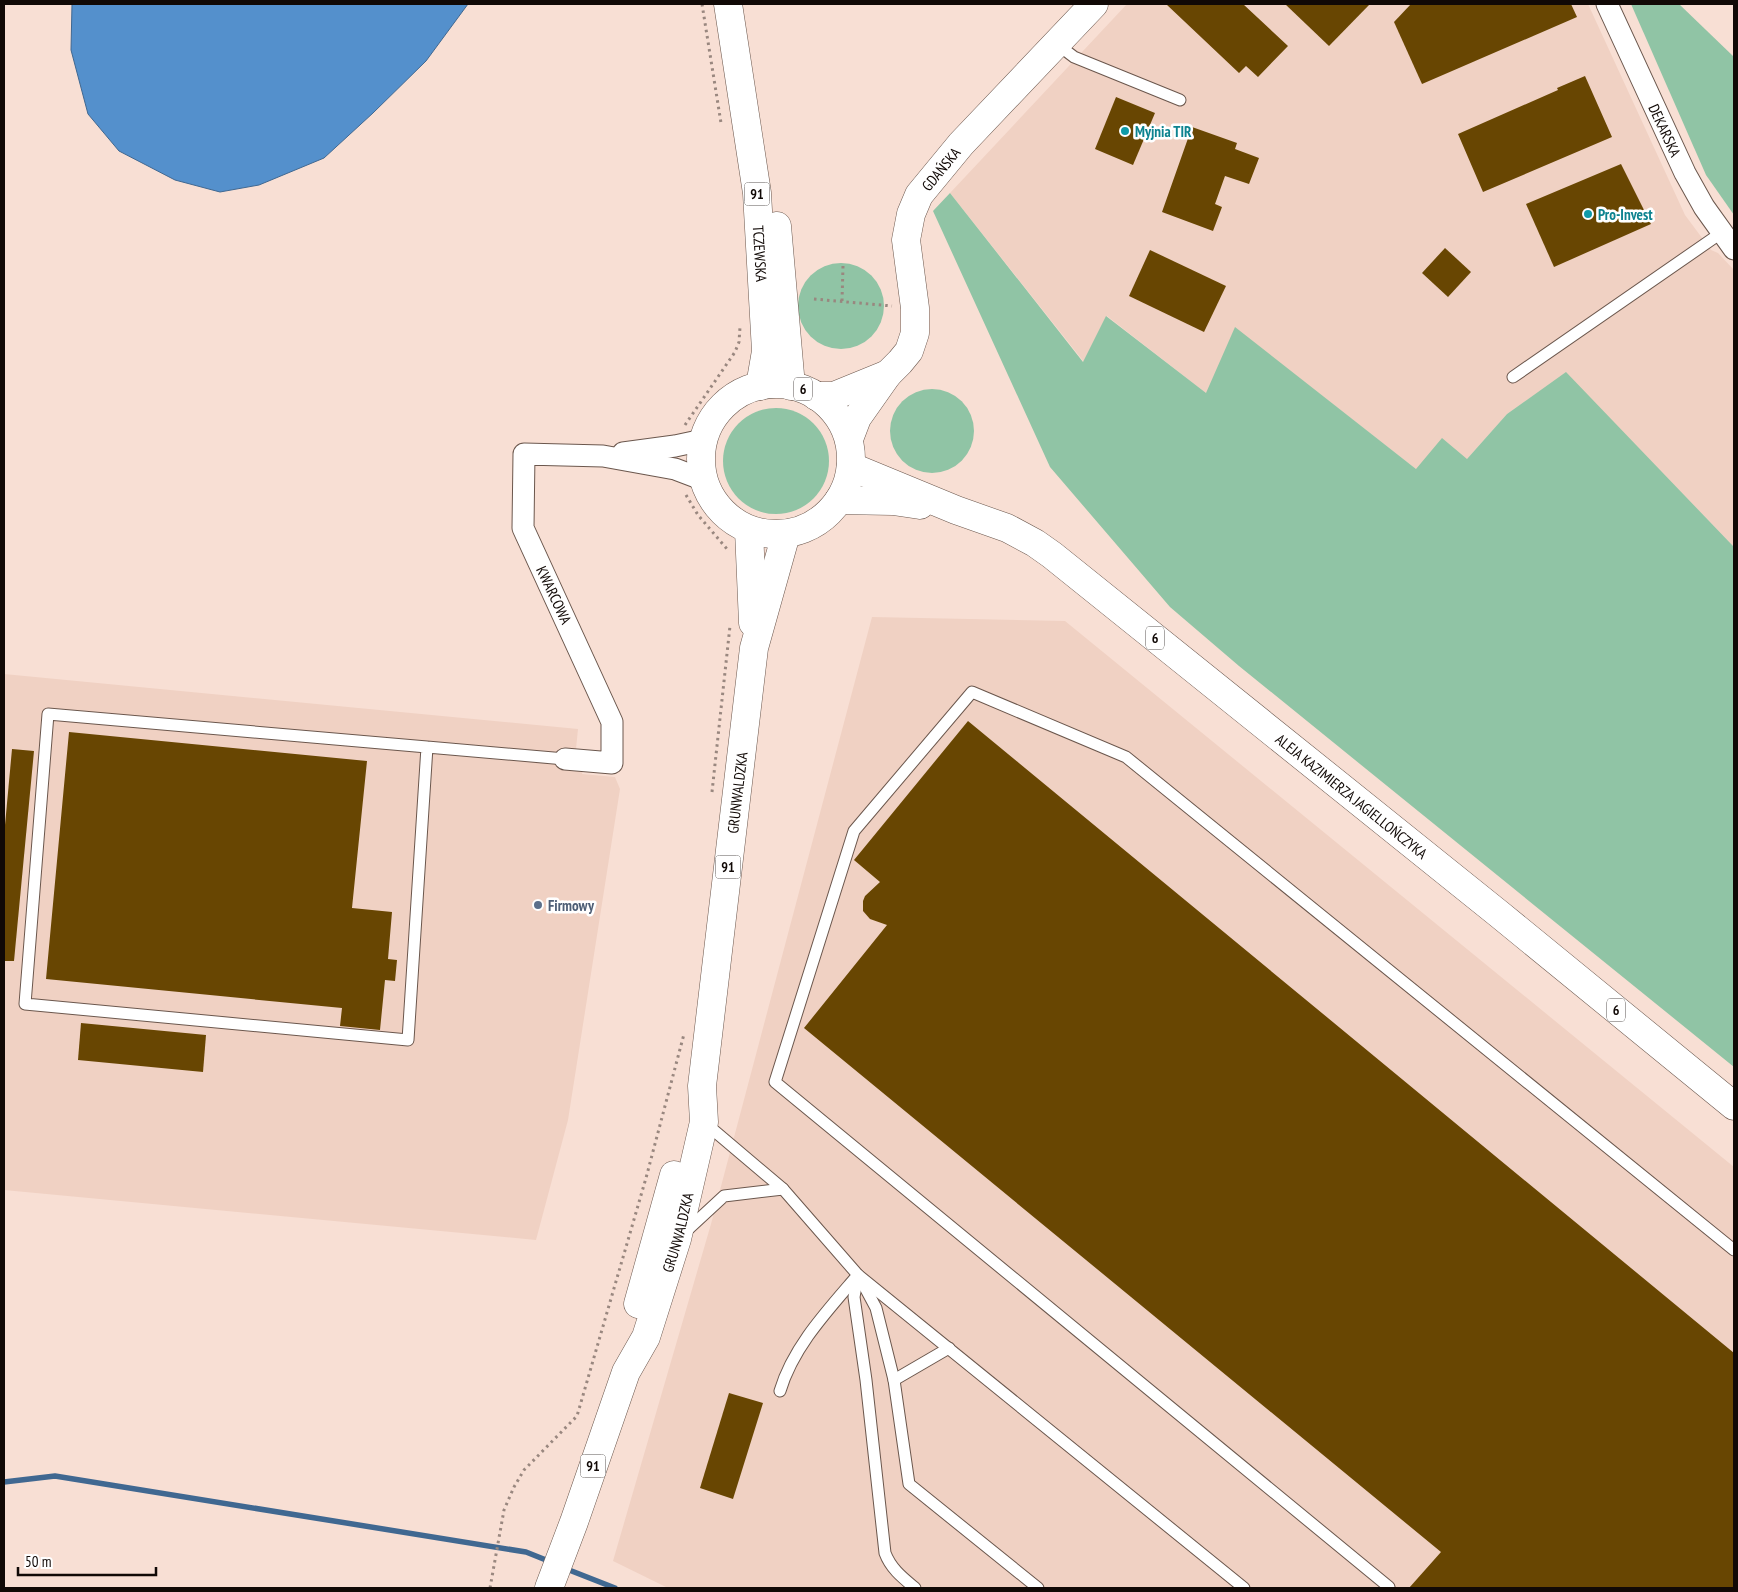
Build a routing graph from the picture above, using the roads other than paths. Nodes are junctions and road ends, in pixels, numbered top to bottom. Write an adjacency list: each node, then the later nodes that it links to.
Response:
1 (728, 4): 10 (main road, TCZEWSKA / 91)
2 (747, 4): 11 (main road, TCZEWSKA / 91)
3 (1094, 4): 5 (main road, GDAŃSKA)
4 (1607, 4): 7 (street, DEKARSKA)
5 (1057, 44): 6 (lane); 8 (main road, GDAŃSKA)
6 (1180, 100)
7 (1728, 241): 9 (lane)
8 (888, 374): 12 (main road, GDAŃSKA); 14 (main road, GDAŃSKA)
9 (1513, 377)
10 (760, 386): 11 (main road, 6); 13 (main road, 6)
11 (790, 386): 12 (main road, 6)
12 (816, 396): 14 (main road, 6)
13 (692, 435): 15 (street, KWARCOWA); 16 (main road, 6)
14 (850, 452): 17 (main road, 6); 18 (main road, ALEJA KAZIMIERZA JAGIELLOŃCZYKA / 6)
15 (603, 456): 16 (street, KWARCOWA); 23 (street, KWARCOWA)
16 (694, 486): 19 (main road, 6)
17 (839, 500): 18 (main road, ALEJA KAZIMIERZA JAGIELLOŃCZYKA / 6); 20 (main road, 6)
18 (956, 510): 25 (main road, ALEJA KAZIMIERZA JAGIELLOŃCZYKA / 6)
19 (749, 530): 20 (main road, 6); 21 (main road, GRUNWALDZKA / 91)
20 (786, 534): 21 (main road, GRUNWALDZKA / 91)
21 (754, 648): 24 (main road, GRUNWALDZKA / 91)
22 (427, 747): 22 (lane); 23 (lane)
23 (566, 759)
24 (702, 1086): 26 (main road, GRUNWALDZKA / 91); 32 (main road, GRUNWALDZKA / 91)
25 (1734, 1106)
26 (704, 1122): 27 (lane); 28 (main road, GRUNWALDZKA / 91)
27 (783, 1189): 28 (lane); 30 (lane)
28 (677, 1239): 32 (main road, GRUNWALDZKA / 91)
29 (1734, 1250): 36 (lane)
30 (858, 1274): 31 (lane); 33 (lane); 34 (lane); 37 (lane)
31 (949, 1348): 33 (lane); 39 (lane)
32 (626, 1372): 35 (main road, GRUNWALDZKA / 91)
33 (894, 1380): 38 (lane)
34 (780, 1392)
35 (554, 1575)
36 (1389, 1587)
37 (916, 1588)
38 (1038, 1588)
39 (1244, 1588)

